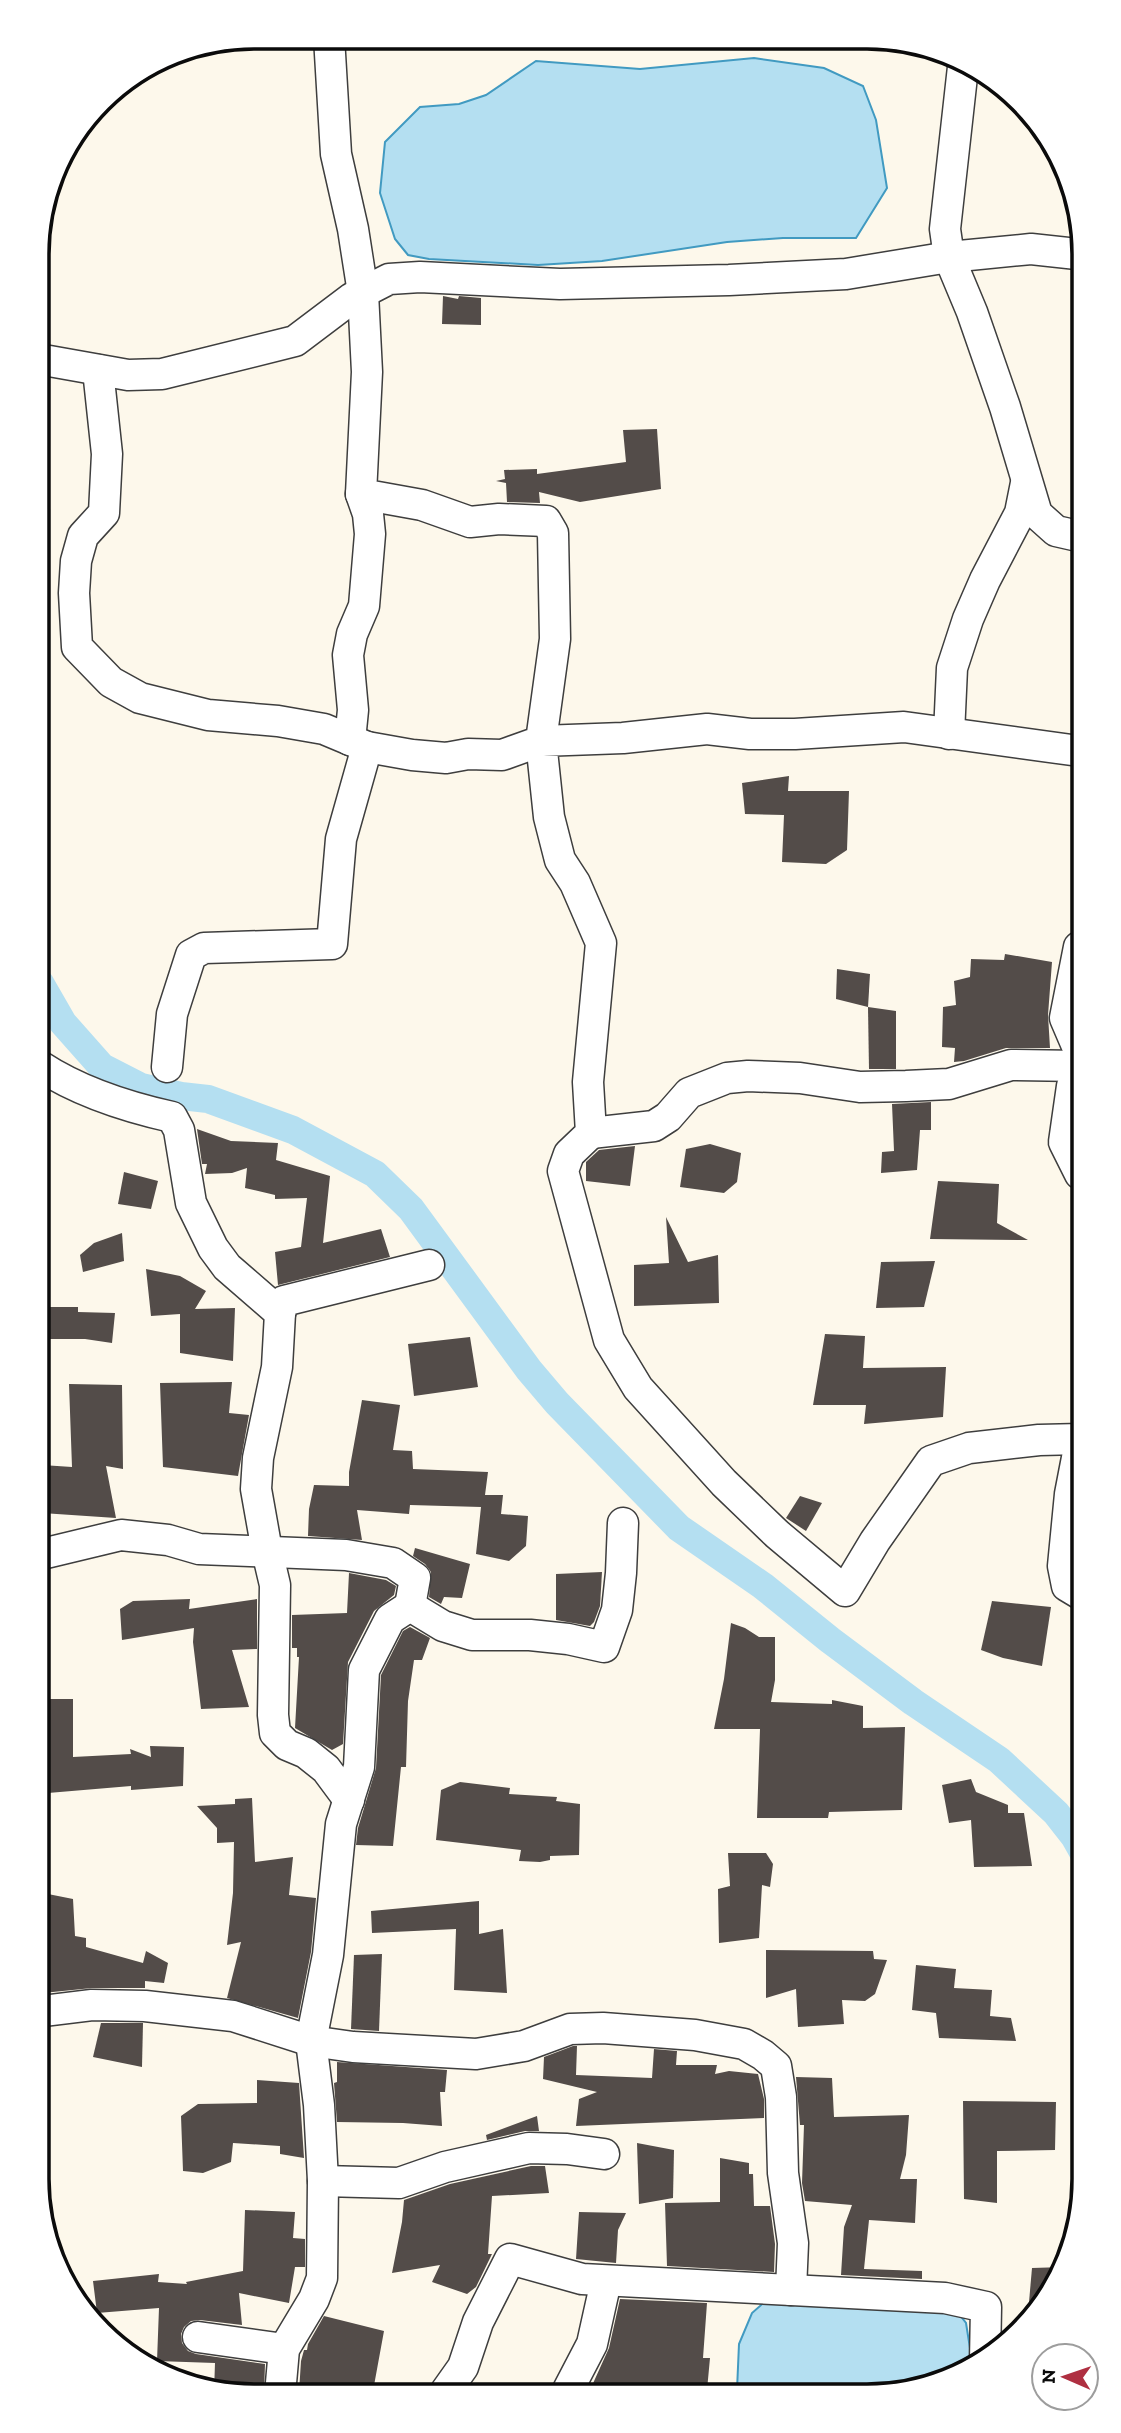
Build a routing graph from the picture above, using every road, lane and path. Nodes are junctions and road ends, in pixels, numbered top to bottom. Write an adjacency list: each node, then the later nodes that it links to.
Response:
1 (330, 49): 5 (street)
2 (962, 73): 4 (street)
3 (1072, 253): 4 (street)
4 (949, 257): 5 (street); 8 (street)
5 (363, 293): 7 (street); 9 (street)
6 (49, 361): 7 (street)
7 (98, 370): 13 (street)
8 (1026, 483): 10 (street); 11 (street)
9 (361, 494): 12 (street); 13 (street)
10 (1072, 535)
11 (949, 734): 12 (street); 14 (street)
12 (541, 741): 13 (street); 21 (street)
13 (358, 743): 18 (street)
14 (1072, 750)
15 (1072, 987): 16 (street)
16 (1072, 1034)
17 (1072, 1066): 21 (street)
18 (167, 1067)
19 (49, 1072): 24 (street)
20 (1072, 1092): 22 (street)
21 (591, 1133): 25 (street)
22 (1072, 1158)
23 (429, 1265): 24 (street)
24 (280, 1313): 28 (street)
25 (1072, 1438)
26 (1072, 1484): 30 (street)
27 (623, 1523): 31 (street)
28 (267, 1551): 29 (street); 31 (street); 32 (street)
29 (49, 1552)
30 (1072, 1589)
31 (410, 1606): 32 (street)
32 (349, 1800): 34 (street)
33 (49, 2010): 34 (street)
34 (311, 2041): 36 (street); 38 (street)
35 (604, 2154): 36 (street)
36 (323, 2181): 41 (street)
37 (606, 2281): 38 (street); 43 (street); 44 (street)
38 (791, 2290): 40 (street)
39 (198, 2337): 41 (street)
40 (985, 2347)
41 (284, 2349): 42 (street)
42 (281, 2384)
43 (451, 2384)
44 (571, 2384)

